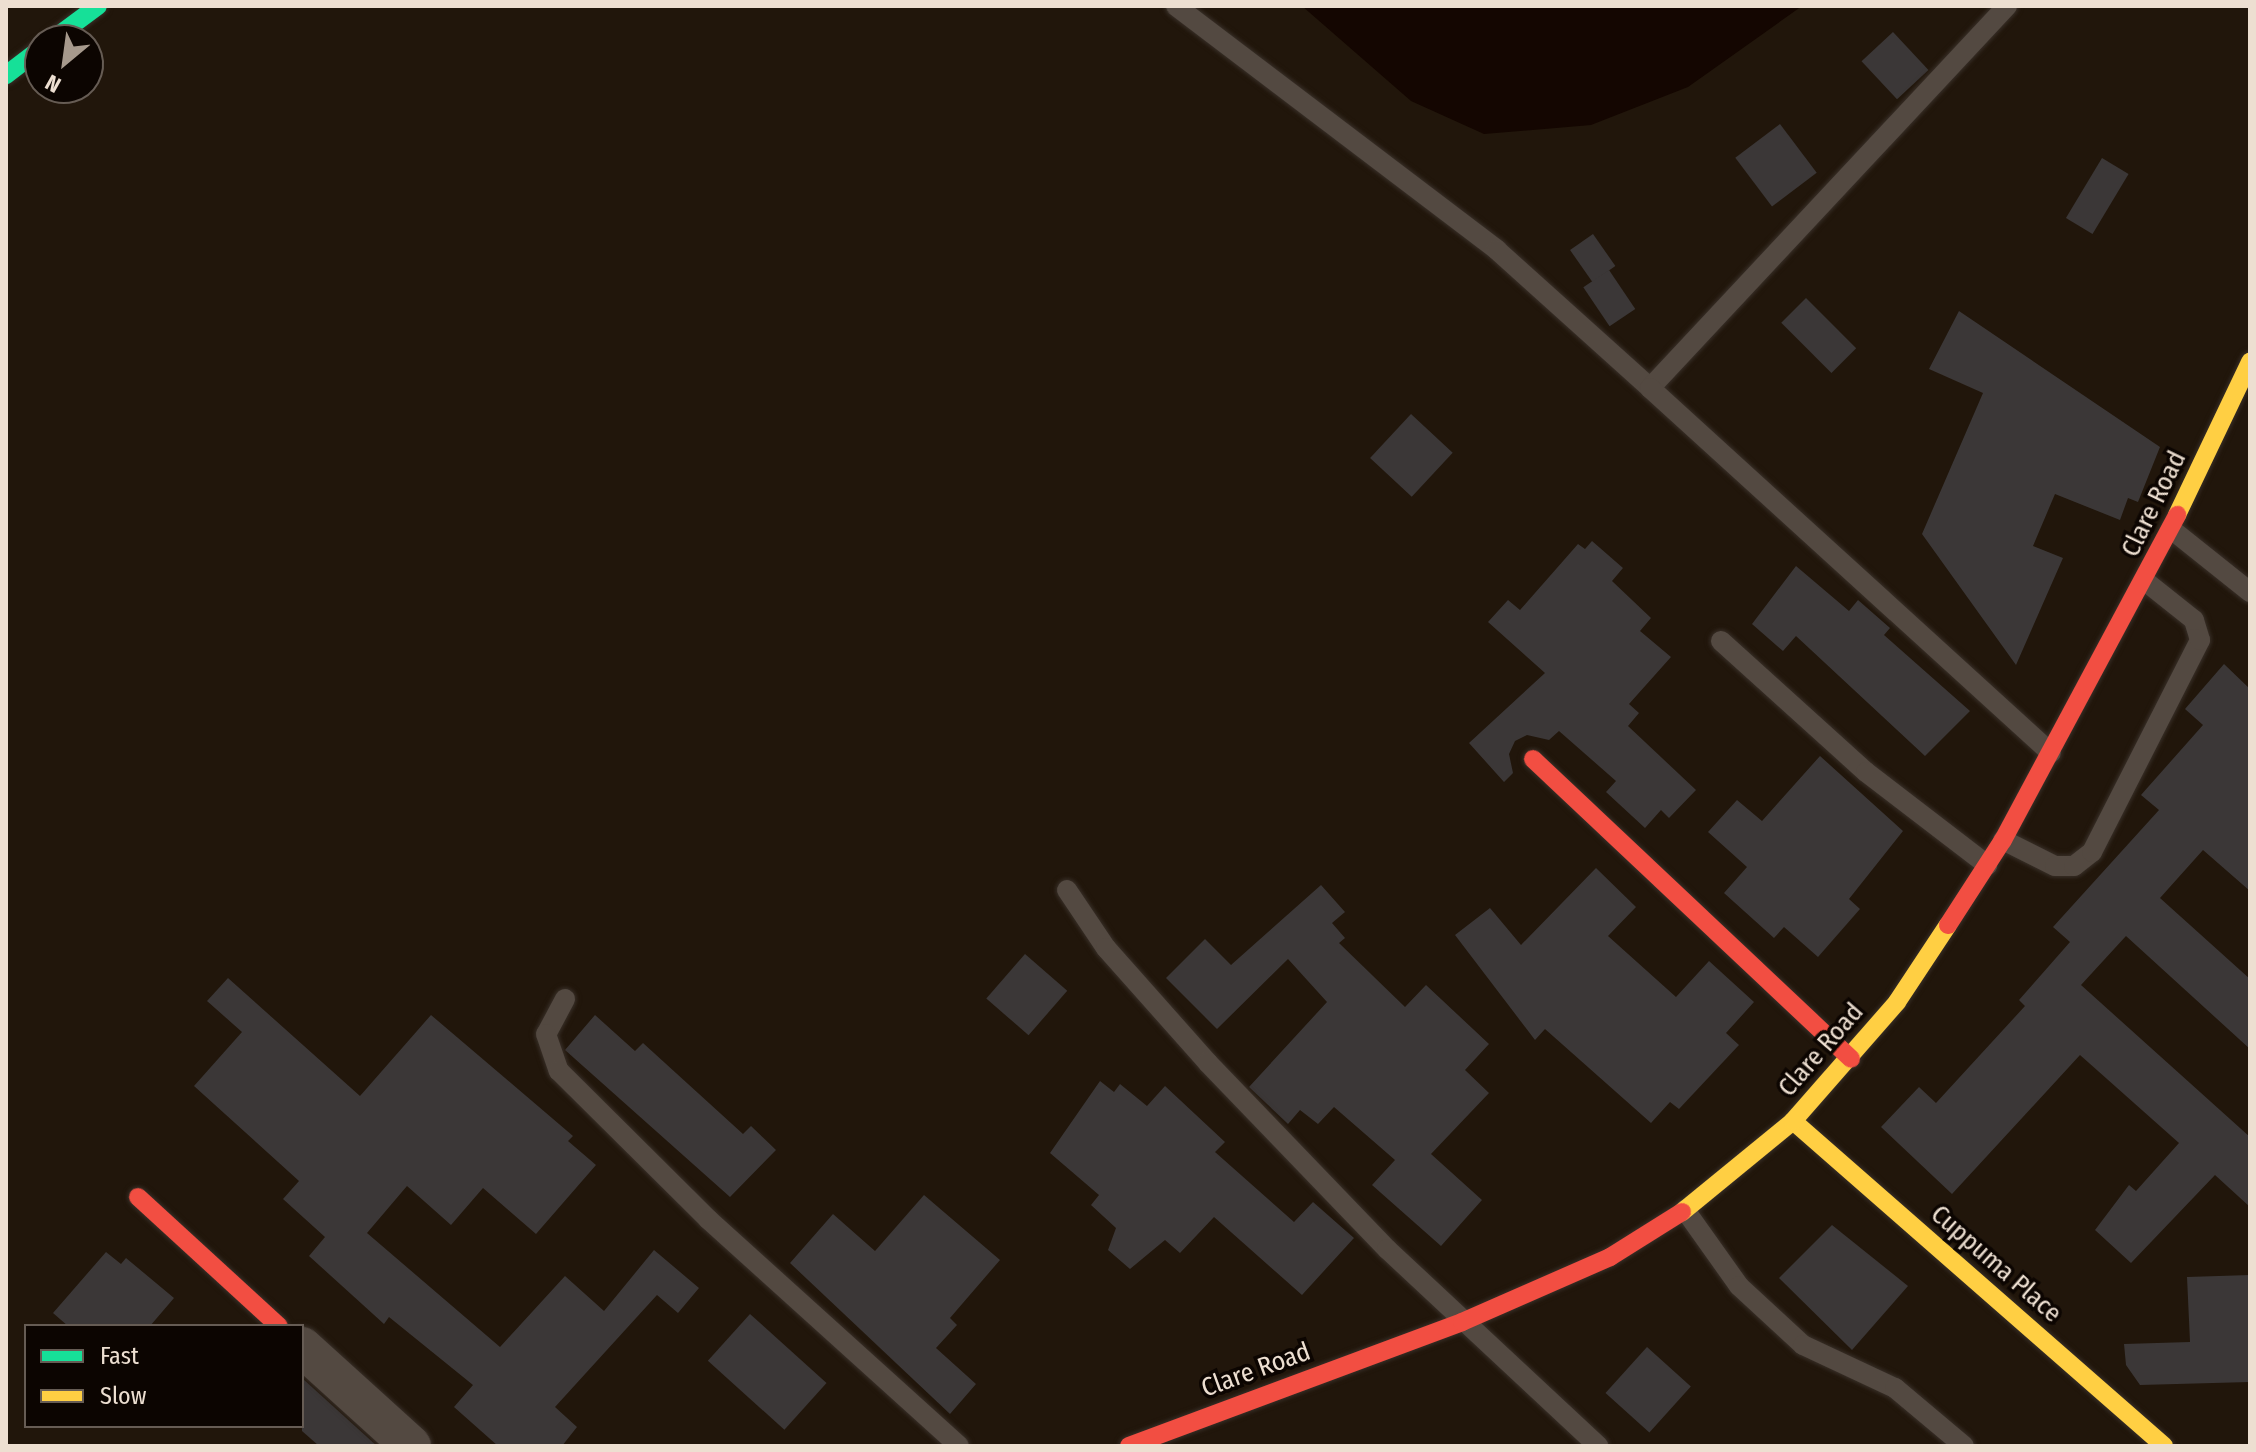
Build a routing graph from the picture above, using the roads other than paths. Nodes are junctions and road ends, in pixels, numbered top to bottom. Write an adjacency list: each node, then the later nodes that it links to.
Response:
1 (98, 6): 4 (main road)
2 (1176, 6): 8 (lane)
3 (2007, 6): 8 (lane)
4 (74, 24)
5 (24, 61): 6 (main road)
6 (6, 75)
7 (2250, 362): 9 (main road, Clare Road)
8 (1650, 388): 13 (lane)
9 (2171, 529): 10 (main road, Clare Road); 11 (lane)
10 (2145, 581): 13 (main road, Clare Road); 15 (lane)
11 (2250, 592)
12 (1721, 641): 16 (lane)
13 (2051, 753): 15 (main road, Clare Road)
14 (1533, 759): 19 (main road)
15 (2003, 840): 16 (main road, Clare Road)
16 (1987, 865): 19 (main road, Clare Road)
17 (1067, 890): 23 (lane)
18 (565, 999): 27 (lane)
19 (1851, 1059): 20 (main road, Clare Road)
20 (1793, 1121): 22 (main road, Clare Road); 31 (main road, Cuppuma Place)
21 (138, 1197): 24 (main road)
22 (1685, 1210): 23 (main road, Clare Road); 30 (lane)
23 (1462, 1322): 28 (main road, Clare Road); 29 (lane)
24 (277, 1324)
25 (304, 1349): 26 (street)
26 (411, 1446)
27 (959, 1446)
28 (1131, 1446)
29 (1598, 1446)
30 (1964, 1446)
31 (2164, 1446)

